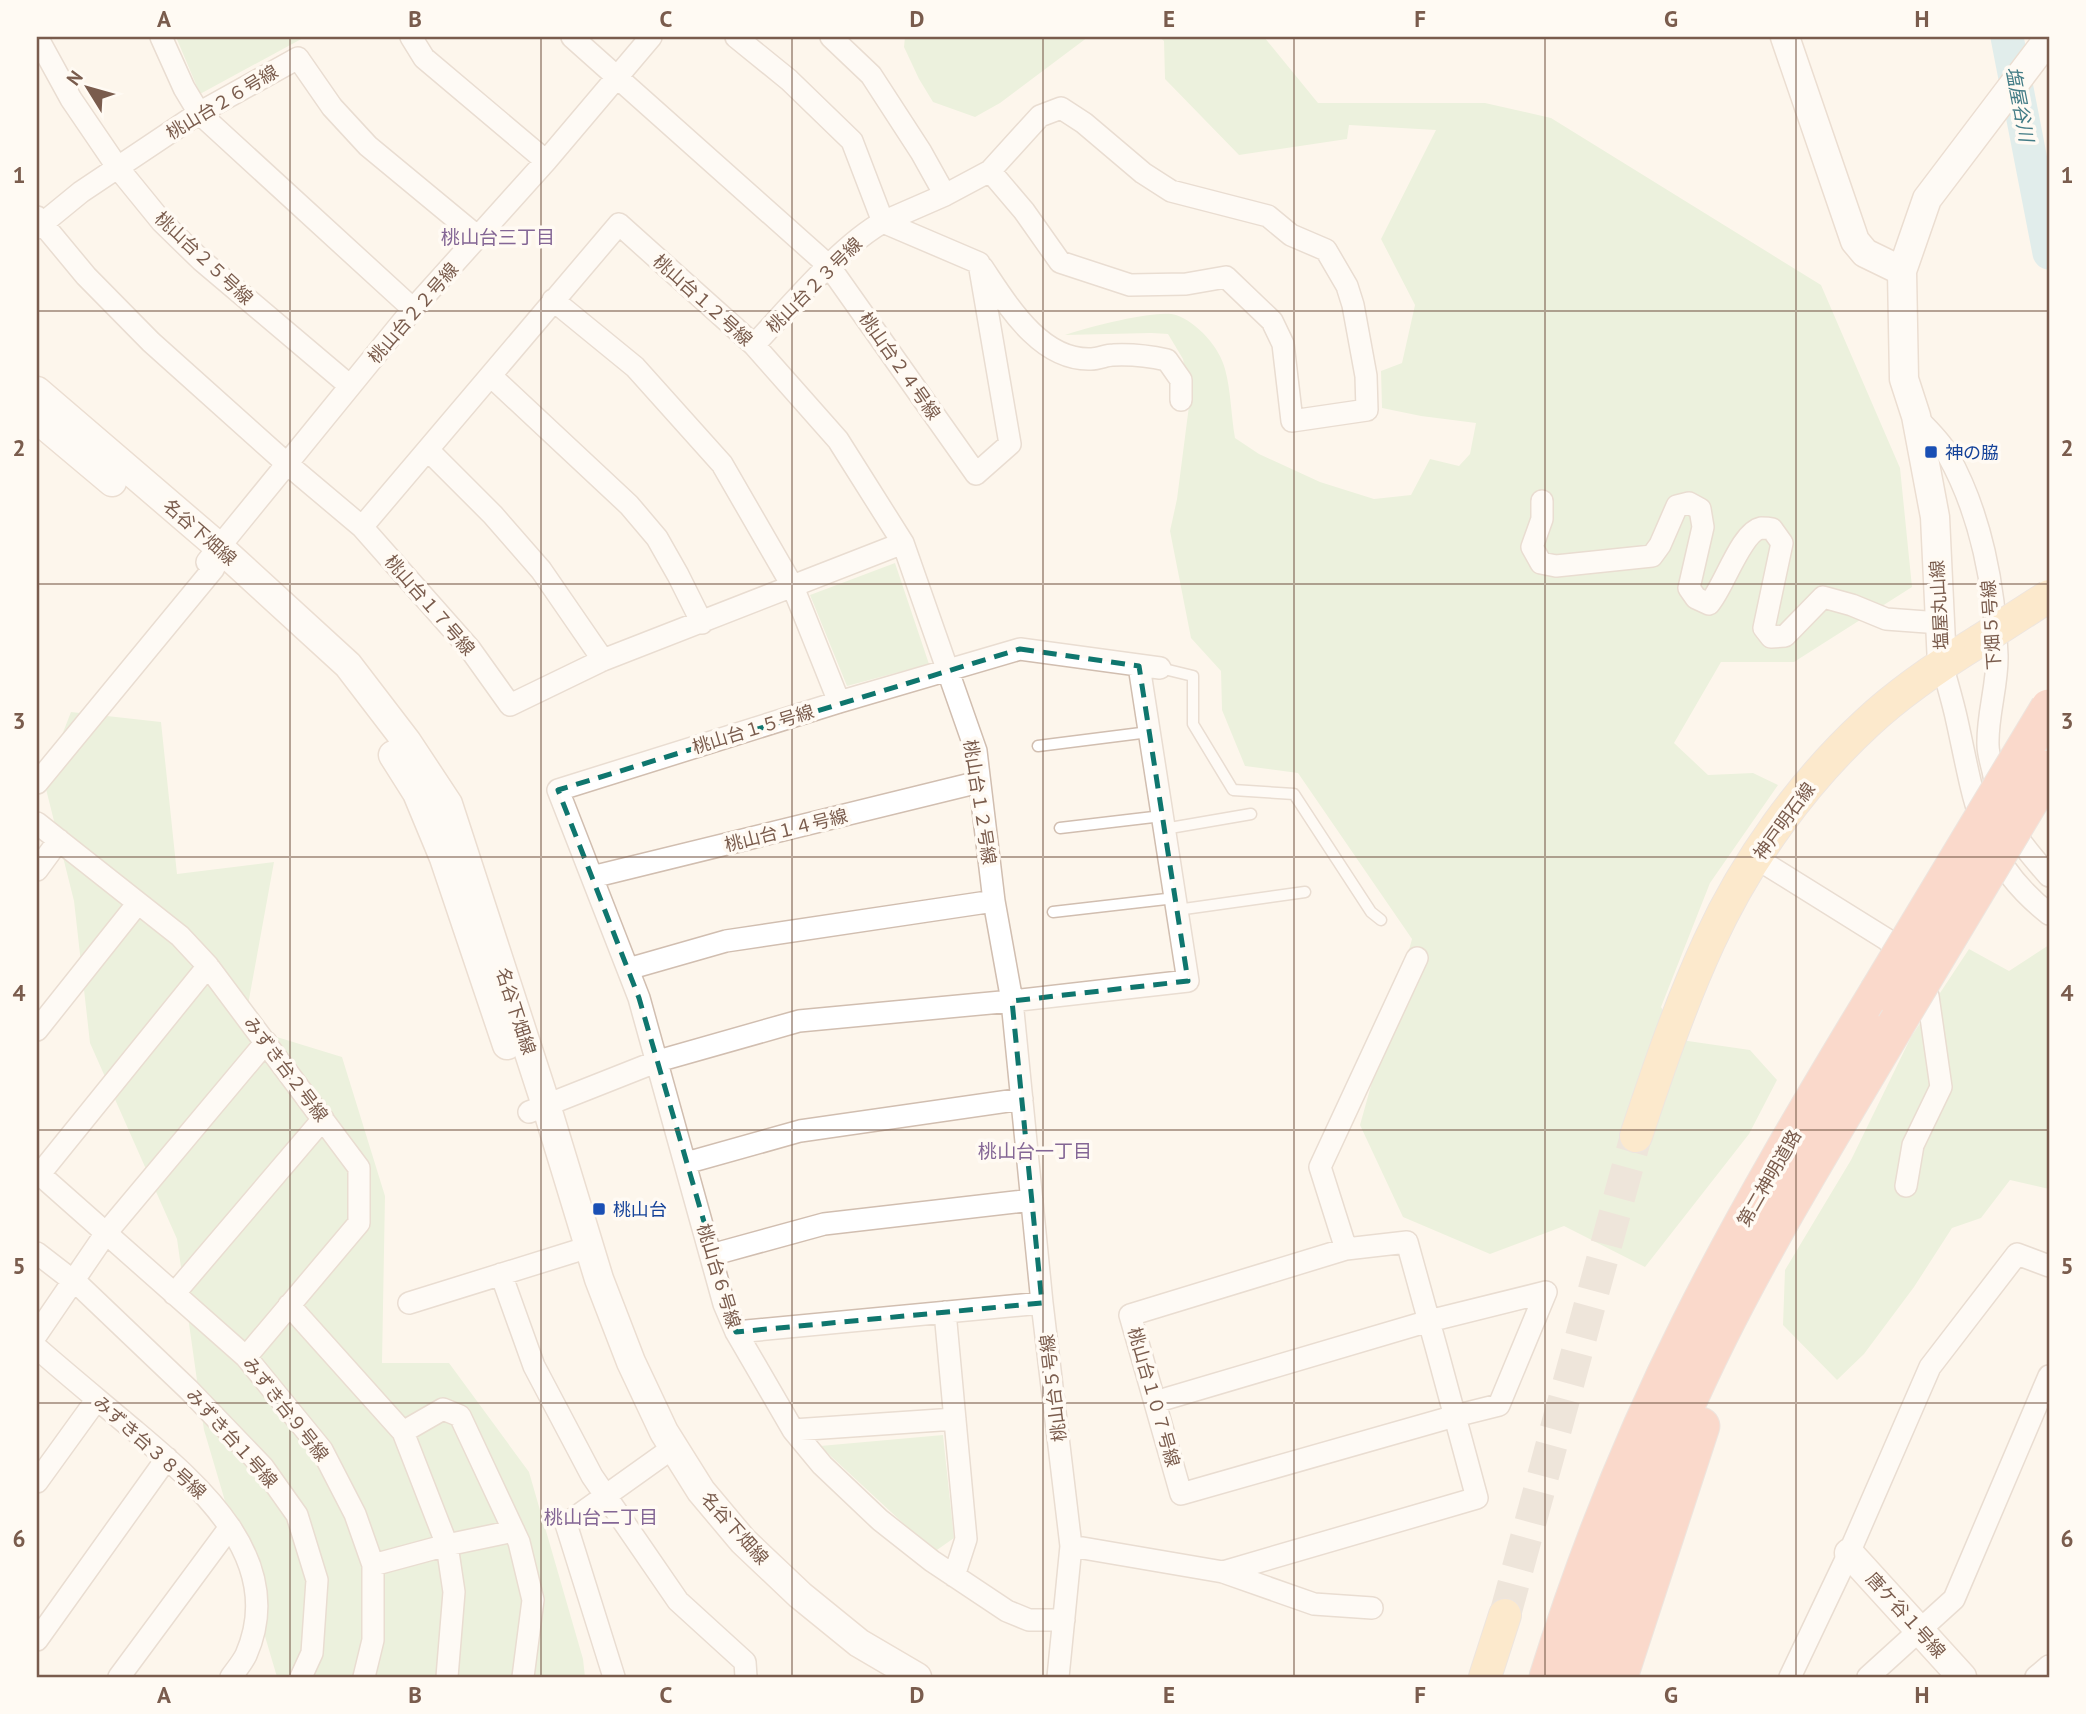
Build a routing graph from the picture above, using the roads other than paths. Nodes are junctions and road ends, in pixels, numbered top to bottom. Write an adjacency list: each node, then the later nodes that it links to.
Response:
1 (37, 37): 13 (street, 桃山台２５号線)
2 (161, 37): 11 (street)
3 (411, 37): 12 (street)
4 (572, 37): 10 (street, 桃山台２４号線)
5 (651, 37): 10 (street, 桃山台２２号線)
6 (831, 37): 15 (street)
7 (1785, 37): 21 (street)
8 (2049, 38): 21 (street, 塩屋丸山線)
9 (749, 41): 16 (street)
10 (617, 78): 12 (street, 桃山台２２号線); 20 (street, 桃山台２４号線)
11 (199, 113): 13 (street, 桃山台２６号線); 18 (street, 桃山台２６号線); 23 (street)
12 (546, 161): 18 (street, 桃山台２２号線)
13 (118, 168): 17 (street, 桃山台２６号線); 26 (street, 桃山台２５号線)
14 (990, 171): 14 (street, 桃山台２３号線); 15 (street, 桃山台２３号線)
15 (945, 195): 16 (street, 桃山台２３号線)
16 (883, 222): 19 (street); 20 (street, 桃山台２３号線)
17 (38, 223): 31 (street, 桃山台１７号線)
18 (478, 237): 23 (street, 桃山台２２号線)
19 (979, 263): 20 (street, 桃山台２４号線); 27 (street)
20 (829, 267): 24 (street, 桃山台２３号線)
21 (1902, 271): 29 (street, 塩屋丸山線)
22 (553, 300): 24 (street, 桃山台１２号線); 25 (street); 36 (street)
23 (413, 309): 26 (street, 桃山台２２号線)
24 (754, 345): 34 (street, 桃山台１２号線)
25 (491, 376): 30 (street); 38 (street)
26 (351, 386): 31 (street, 桃山台２２号線)
27 (1181, 400)
28 (40, 407): 35 (street, 名谷下畑線)
29 (1916, 416): 39 (street, 塩屋丸山線); 59 (street, 下畑５号線)
30 (428, 450): 33 (street); 40 (street)
31 (286, 463): 33 (street, 桃山台１７号線); 35 (street, 桃山台２２号線)
32 (1542, 501): 39 (street)
33 (362, 527): 40 (street, 桃山台１７号線)
34 (903, 543): 36 (street, 桃山台１７号線); 43 (street, 桃山台１２号線)
35 (213, 559): 50 (street); 76 (street, 名谷下畑線)
36 (793, 587): 38 (street, 桃山台１７号線); 44 (street)
37 (2049, 596): 41 (main road, 神戸明石線, bridge)
38 (702, 623): 40 (street, 桃山台１７号線)
39 (1940, 623): 41 (street, 塩屋丸山線)
40 (603, 660)
41 (1942, 664): 57 (main road, 神戸明石線); 66 (street, 塩屋丸山線)
42 (1149, 667): 43 (street, 桃山台１５号線); 46 (street); 67 (lane)
43 (949, 670): 44 (street, 桃山台１５号線); 49 (street, 桃山台１２号線)
44 (839, 702): 51 (street, 桃山台１５号線)
45 (2049, 708): 87 (highway, 第二神明道路, bridge)
46 (1149, 732): 47 (lane); 53 (street)
47 (1038, 746)
48 (2049, 769): 81 (highway, 第二神明道路, bridge)
49 (979, 782): 60 (street, 桃山台１４号線); 62 (street, 桃山台１２号線)
50 (37, 783)
51 (558, 790): 60 (street, 桃山台６号線)
52 (1251, 814): 53 (lane)
53 (1163, 822): 55 (lane); 64 (street)
54 (37, 823): 56 (street, みずき台２号線)
55 (1060, 828)
56 (59, 840): 58 (street); 63 (street, みずき台２号線)
57 (1756, 858): 78 (main road, 神戸明石線); 82 (street)
58 (37, 870)
59 (2049, 876)
60 (592, 877): 70 (street, 桃山台６号線)
61 (1305, 891): 64 (lane)
62 (994, 901): 70 (street); 71 (street, 桃山台１２号線)
63 (138, 903): 69 (street, みずき台２号線); 72 (street)
64 (1176, 904): 65 (lane); 71 (street)
65 (1053, 912)
66 (2049, 914)
67 (1381, 920)
68 (1417, 958): 86 (street)
69 (208, 966): 73 (street, みずき台２号線); 80 (street)
70 (628, 969): 74 (street, 桃山台６号線)
71 (1012, 1001): 74 (street); 75 (street, 桃山台１２号線)
72 (37, 1030)
73 (266, 1042): 77 (street, みずき台２号線); 84 (street)
74 (658, 1061): 76 (street); 79 (street, 桃山台６号線)
75 (1022, 1099): 79 (street); 83 (street, 桃山台５号線)
76 (538, 1108): 85 (street, 名谷下畑線)
77 (323, 1119): 93 (street); 96 (street, みずき台２号線)
78 (1636, 1136)
79 (686, 1163): 89 (street, 桃山台６号線)
80 (38, 1173): 84 (street, みずき台９号線)
81 (1803, 1183): 142 (highway, 第二神明道路); 143 (highway)
82 (1906, 1186)
83 (1032, 1200): 89 (street); 95 (street, 桃山台５号線)
84 (106, 1233): 92 (street); 93 (street, みずき台９号線)
85 (583, 1249): 91 (street); 110 (street, 名谷下畑線)
86 (1346, 1250): 98 (street, 桃山台１０７号線); 105 (street, 桃山台１０７号線)
87 (1728, 1250): 140 (highway); 141 (highway, 第二神明道路)
88 (37, 1253): 92 (street, みずき台１号線)
89 (711, 1255): 99 (street, 桃山台６号線)
90 (2049, 1266): 118 (street)
91 (501, 1275): 94 (street); 113 (street)
92 (74, 1282): 100 (street); 130 (street, みずき台１号線)
93 (174, 1294): 102 (street, みずき台９号線)
94 (409, 1303)
95 (1042, 1303): 97 (street); 117 (street, 桃山台５号線)
96 (289, 1305): 102 (street, みずき台２号線); 109 (street)
97 (945, 1312): 99 (street); 107 (street)
98 (1429, 1321): 105 (street); 106 (street, 桃山台１０７号線); 106 (street)
99 (736, 1332): 108 (street, 桃山台６号線)
100 (37, 1334)
101 (37, 1348): 104 (street, みずき台３８号線)
102 (246, 1357): 119 (street, みずき台９号線)
103 (2049, 1376): 125 (street)
104 (97, 1399): 111 (street, みずき台３８号線); 112 (street)
105 (1155, 1402): 106 (street, 桃山台１０７号線)
106 (1455, 1416): 120 (street, 桃山台１０７号線)
107 (955, 1419): 108 (street); 121 (street)
108 (793, 1430): 121 (street, 桃山台６号線)
109 (403, 1432): 115 (street); 116 (street)
110 (667, 1452): 113 (street); 136 (street, 名谷下畑線); 137 (street, 名谷下畑線)
111 (167, 1458): 114 (street, みずき台３８号線); 126 (street)
112 (37, 1482)
113 (606, 1497): 134 (street); 135 (street)
114 (230, 1527): 128 (street); 129 (street, みずき台３８号線)
115 (514, 1531): 116 (street); 133 (street)
116 (447, 1545): 119 (street); 132 (street)
117 (1071, 1546): 120 (street); 124 (street, 桃山台５号線)
118 (1849, 1553): 125 (street, 唐ケ谷１号線); 144 (street)
119 (373, 1565): 131 (street, みずき台９号線)
120 (1223, 1572): 122 (street)
121 (954, 1576): 124 (street, 桃山台６号線)
122 (1372, 1608)
123 (1505, 1615): 139 (main road)
124 (1065, 1620): 138 (street, 桃山台５号線)
125 (1921, 1630): 145 (street); 146 (street, 唐ケ谷１号線)
126 (37, 1640)
127 (2049, 1666): 147 (street)
128 (119, 1677)
129 (231, 1677)
130 (301, 1677)
131 (364, 1677)
132 (447, 1677)
133 (523, 1677)
134 (614, 1677)
135 (746, 1677)
136 (882, 1677)
137 (917, 1677)
138 (1058, 1677)
139 (1485, 1677)
140 (1526, 1677)
141 (1548, 1677)
142 (1583, 1677)
143 (1619, 1677)
144 (1790, 1677)
145 (1868, 1677)
146 (1962, 1677)
147 (2036, 1677)

